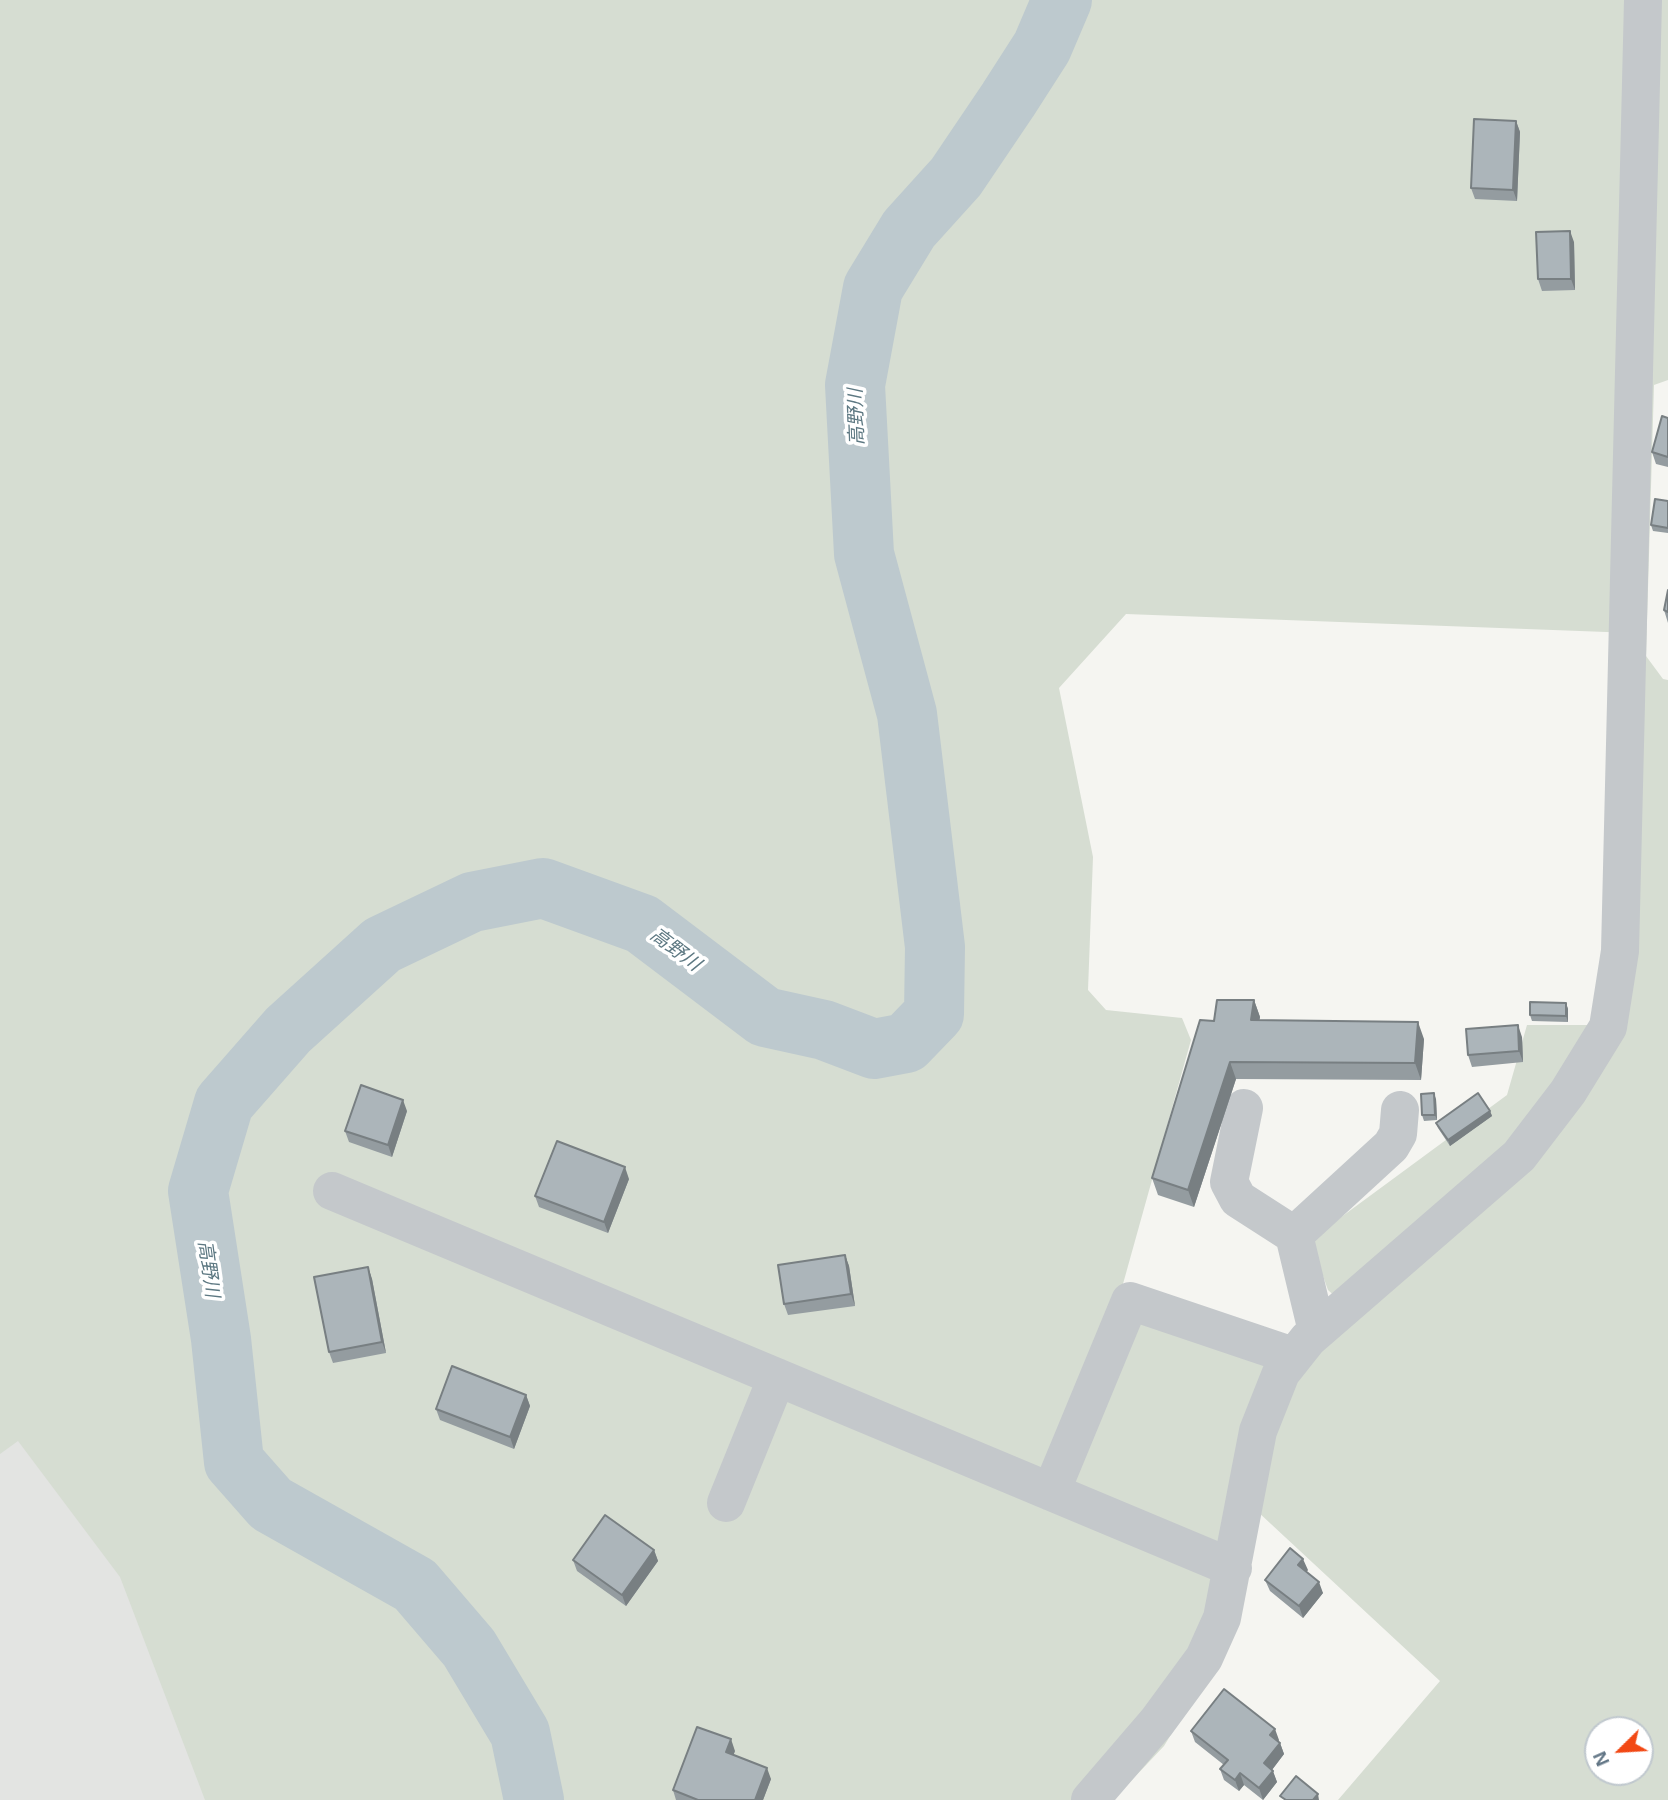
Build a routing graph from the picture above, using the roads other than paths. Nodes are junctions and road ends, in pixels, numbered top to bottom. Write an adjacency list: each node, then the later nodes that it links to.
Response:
1 (1643, 0): 6 (street)
2 (1244, 1108): 5 (street)
3 (1400, 1110): 5 (street)
4 (332, 1191): 7 (street)
5 (1294, 1235): 6 (street)
6 (1305, 1343): 8 (street); 10 (street)
7 (777, 1377): 8 (street); 9 (street)
8 (1051, 1492): 10 (street)
9 (726, 1503)
10 (1233, 1568): 11 (street)
11 (1090, 1800)

